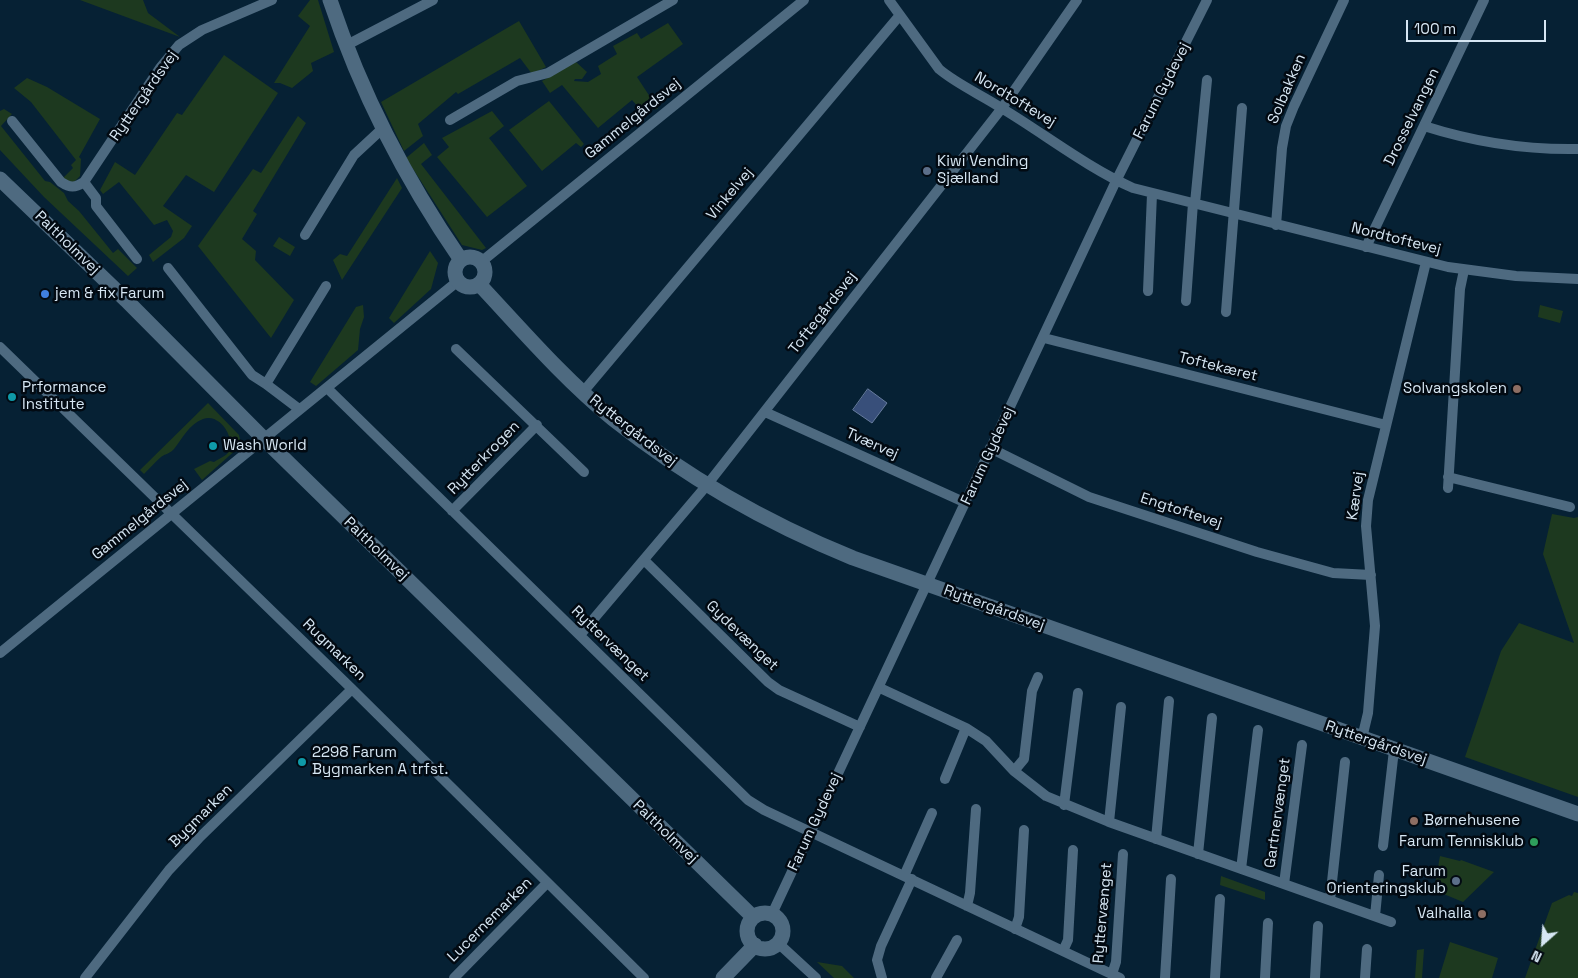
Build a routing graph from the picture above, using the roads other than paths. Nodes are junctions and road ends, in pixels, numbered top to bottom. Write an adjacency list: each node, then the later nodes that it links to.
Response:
1 (272, 0): 23 (street, Ryttergårdsvej)
2 (330, 0): 12 (street)
3 (433, 0): 12 (street)
4 (673, 0): 16 (street)
5 (804, 0): 32 (street, Gammelgårdsvej)
6 (888, 0): 11 (street, Nordtoftevej)
7 (1076, 0): 14 (street, Toftegårdsvej)
8 (1207, 0): 22 (street, Farum Gydevej)
9 (1344, 0): 27 (street, Solbakken)
10 (1484, 0): 18 (street, Drosselvangen)
11 (900, 15): 14 (street, Nordtoftevej); 48 (street, Vinkelvej)
12 (345, 46): 19 (street)
13 (1207, 80): 25 (street)
14 (1002, 108): 22 (street, Nordtoftevej); 50 (street, Toftegårdsvej)
15 (1242, 108): 26 (street)
16 (450, 120)
17 (12, 121): 23 (street)
18 (1424, 126): 20 (street); 29 (street, Drosselvangen)
19 (382, 129): 28 (street); 31 (street)
20 (1578, 149)
21 (0, 179): 53 (street, Paltholmvej)
22 (1116, 181): 24 (street, Nordtoftevej); 43 (street, Farum Gydevej)
23 (84, 182): 30 (street)
24 (1152, 194): 25 (street, Nordtoftevej); 40 (street)
25 (1194, 203): 26 (street, Nordtoftevej); 41 (street)
26 (1234, 214): 27 (street, Nordtoftevej); 42 (street)
27 (1276, 225): 29 (street, Nordtoftevej)
28 (305, 235)
29 (1366, 247): 33 (street, Nordtoftevej)
30 (137, 259)
31 (461, 260): 32 (street); 37 (street)
32 (481, 262): 38 (street)
33 (1426, 262): 35 (street, Nordtoftevej); 52 (street, Kærvej)
34 (168, 268): 46 (street)
35 (1464, 270): 36 (street, Nordtoftevej); 56 (street)
36 (1578, 279)
37 (458, 281): 38 (street); 47 (street, Gammelgårdsvej)
38 (479, 284): 48 (street, Ryttergårdsvej)
39 (326, 286): 46 (street)
40 (1148, 291)
41 (1186, 301)
42 (1226, 312)
43 (1044, 338): 52 (street, Toftekæret); 54 (street, Farum Gydevej)
44 (0, 347): 62 (street, Rugmarken)
45 (456, 349): 51 (street, Rytterkrogen)
46 (266, 384): 49 (street)
47 (327, 388): 49 (street, Gammelgårdsvej); 61 (street, Ryttervænget)
48 (583, 392): 57 (street, Ryttergårdsvej)
49 (300, 410): 53 (street, Gammelgårdsvej)
50 (765, 412): 57 (street, Toftegårdsvej); 59 (street, Tværvej)
51 (537, 425): 55 (street, Rytterkrogen); 61 (street, Rytterkrogen)
52 (1386, 425): 64 (street, Kærvej)
53 (264, 439): 62 (street, Gammelgårdsvej); 107 (street, Paltholmvej)
54 (990, 448): 59 (street, Farum Gydevej); 64 (street, Engtoftevej)
55 (584, 472)
56 (1448, 477): 58 (street); 60 (street)
57 (707, 485): 63 (street, Toftegårdsvej); 65 (street, Ryttergårdsvej)
58 (1448, 488)
59 (966, 503): 65 (street, Farum Gydevej)
60 (1570, 507)
61 (452, 511): 66 (street, Ryttervænget)
62 (172, 514): 67 (street, Gammelgårdsvej); 70 (street, Rugmarken)
63 (644, 560): 66 (street, Toftegårdsvej); 75 (street, Gydevænget)
64 (1371, 576): 78 (street, Kærvej)
65 (927, 584): 69 (street, Farum Gydevej); 78 (street, Ryttergårdsvej)
66 (580, 635): 90 (street, Ryttervænget)
67 (0, 653)
68 (1038, 677): 82 (street)
69 (880, 688): 75 (street, Farum Gydevej); 76 (street, Gartnervænget)
70 (352, 689): 100 (street, Rugmarken); 118 (street, Bygmarken)
71 (1078, 693): 84 (street)
72 (1169, 701): 91 (street)
73 (1121, 707): 88 (street)
74 (1212, 718): 95 (street)
75 (860, 727): 90 (street, Farum Gydevej)
76 (966, 728): 82 (street, Gartnervænget); 83 (street)
77 (1258, 730): 96 (street, Gartnervænget)
78 (1362, 738): 80 (street, Ryttergårdsvej)
79 (1302, 745): 101 (street, Gartnervænget)
80 (1394, 750): 87 (street, Ryttergårdsvej); 92 (street)
81 (1345, 762): 103 (street)
82 (1014, 771): 84 (street, Gartnervænget)
83 (945, 779)
84 (1064, 805): 88 (street, Gartnervænget)
85 (976, 809): 104 (street)
86 (932, 813): 98 (street)
87 (1578, 814)
88 (1108, 822): 91 (street, Gartnervænget)
89 (1024, 830): 111 (street)
90 (811, 832): 98 (street, Ryttervænget); 105 (street, Farum Gydevej)
91 (1156, 839): 95 (street, Gartnervænget)
92 (1383, 846)
93 (1073, 850): 116 (street)
94 (1123, 854): 117 (street, Ryttervænget)
95 (1198, 854): 96 (street, Gartnervænget)
96 (1240, 869): 101 (street, Gartnervænget)
97 (1379, 875): 106 (street)
98 (908, 877): 104 (street, Ryttervænget); 123 (street)
99 (1171, 879): 125 (street)
100 (547, 883): 119 (street, Lucernemarken); 120 (street, Rugmarken)
101 (1284, 884): 103 (street, Gartnervænget)
102 (1220, 899): 126 (street)
103 (1330, 900): 106 (street, Gartnervænget)
104 (967, 906): 111 (street, Ryttervænget)
105 (772, 914): 107 (street); 113 (street)
106 (1375, 916): 108 (street, Gartnervænget)
107 (753, 917): 114 (street)
108 (1392, 922)
109 (1268, 923): 127 (street)
110 (1318, 926): 128 (street)
111 (1015, 929): 116 (street, Ryttervænget)
112 (957, 940): 124 (street)
113 (778, 943): 114 (street); 122 (street)
114 (755, 946): 121 (street)
115 (1367, 949): 129 (street)
116 (1063, 951): 117 (street, Ryttervænget)
117 (1116, 976)
118 (85, 978)
119 (454, 978)
120 (644, 978)
121 (723, 978)
122 (816, 978)
123 (882, 978)
124 (936, 978)
125 (1165, 978)
126 (1215, 978)
127 (1265, 978)
128 (1315, 978)
129 (1365, 978)

